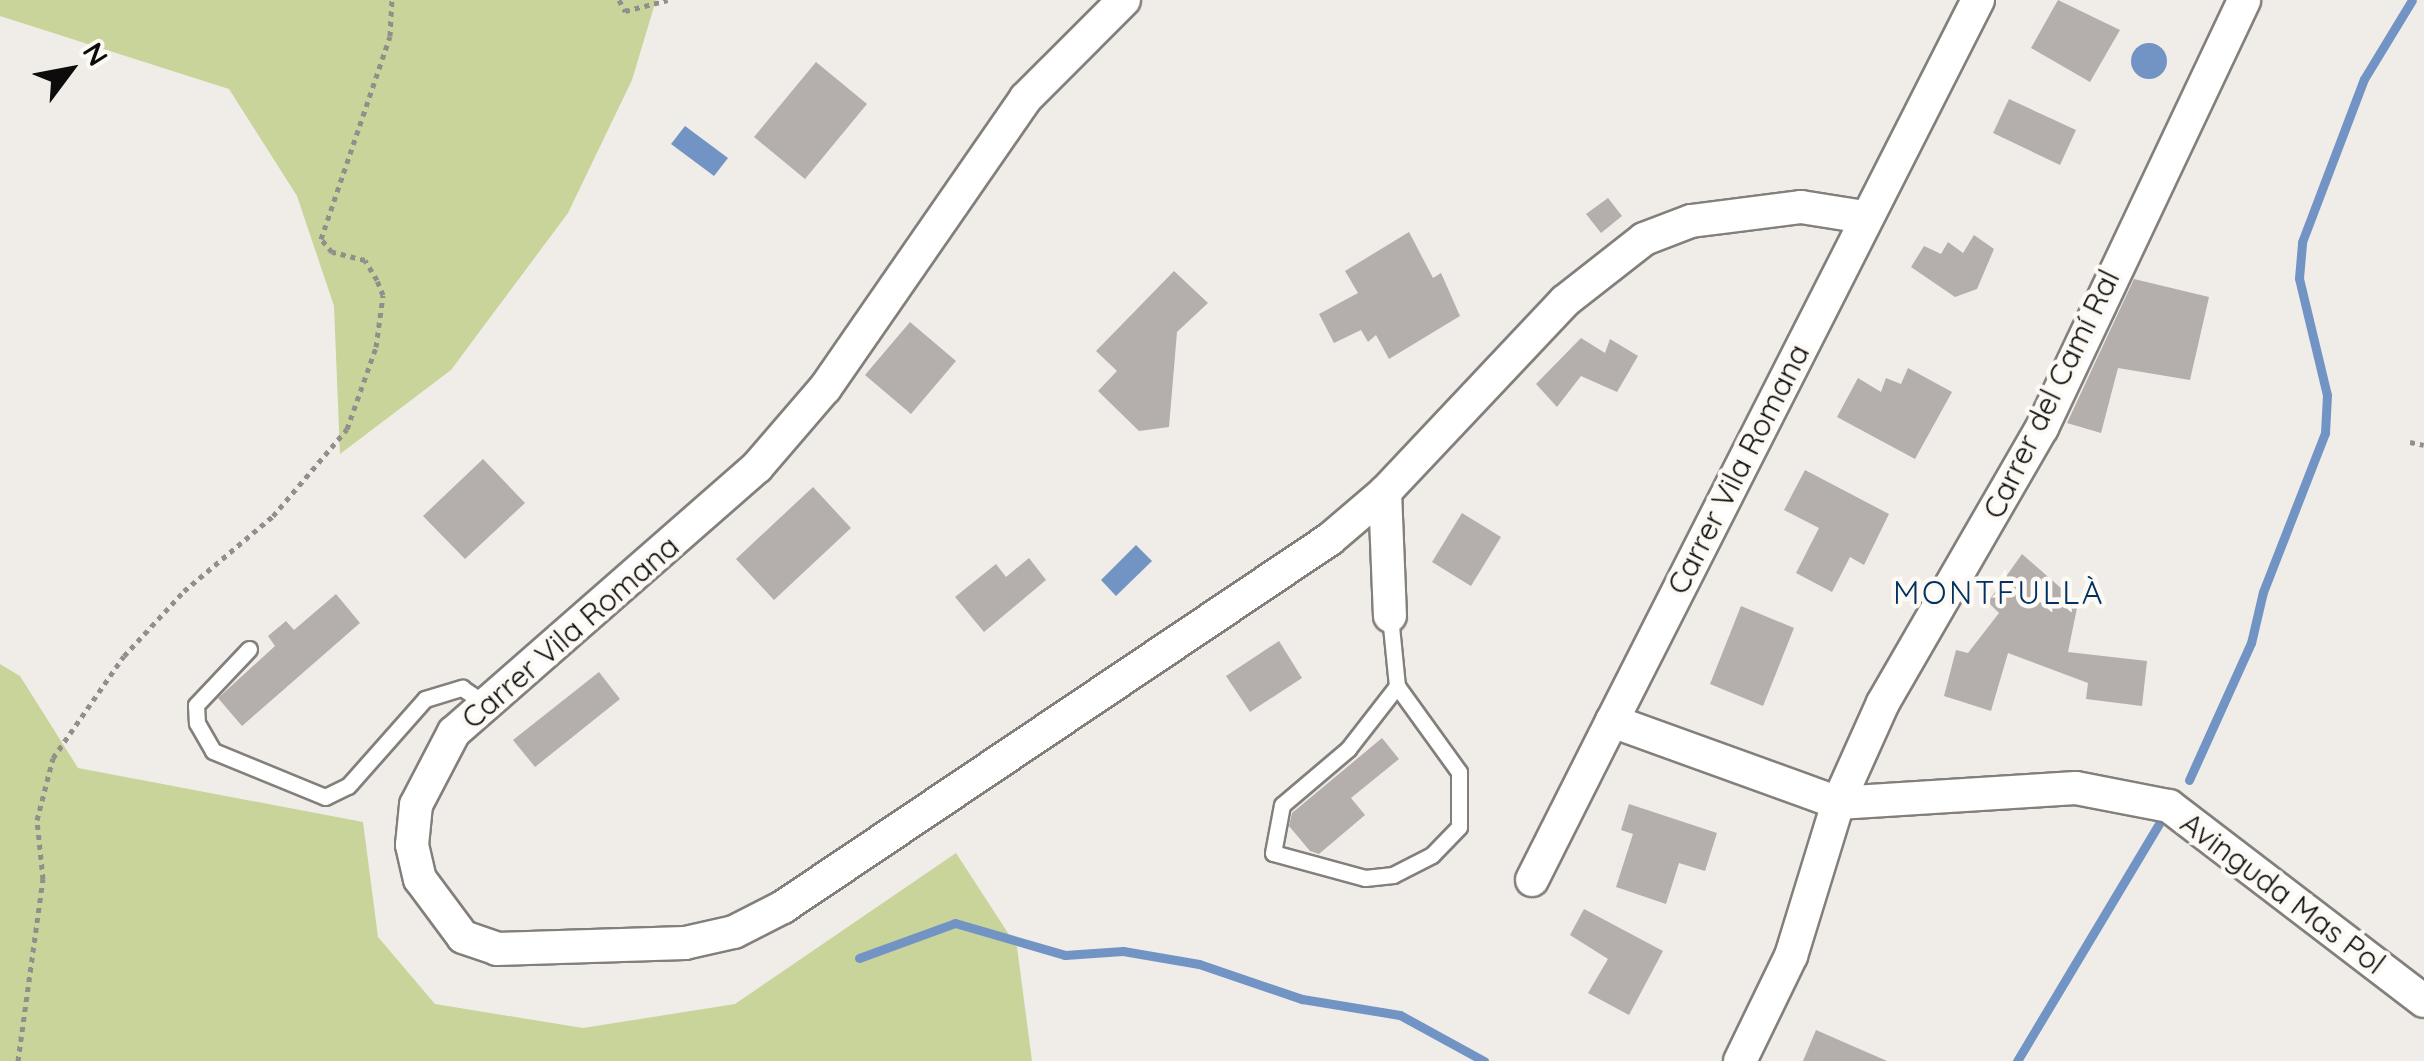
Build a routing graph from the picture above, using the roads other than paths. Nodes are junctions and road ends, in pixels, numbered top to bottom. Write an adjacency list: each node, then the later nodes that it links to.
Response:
1 (1124, 0): 9 (street, Carrer Vila Romana)
2 (1978, 0): 4 (street, Carrer Vila Romana)
3 (2244, 0): 11 (street, Carrer del Camí Ral)
4 (1864, 217): 5 (street, Carrer Vila Romana); 10 (street, Carrer Vila Romana)
5 (1385, 492): 6 (street); 9 (street, Carrer Vila Romana)
6 (1390, 616): 8 (lane)
7 (249, 648): 9 (lane)
8 (1398, 686): 8 (lane)
9 (484, 703)
10 (1612, 720): 11 (street); 12 (street, Carrer Vila Romana)
11 (1838, 803): 13 (street, Avinguda Mas Pol); 14 (street, Carrer del Camí Ral)
12 (1532, 880)
13 (2424, 1001)
14 (1740, 1061)

